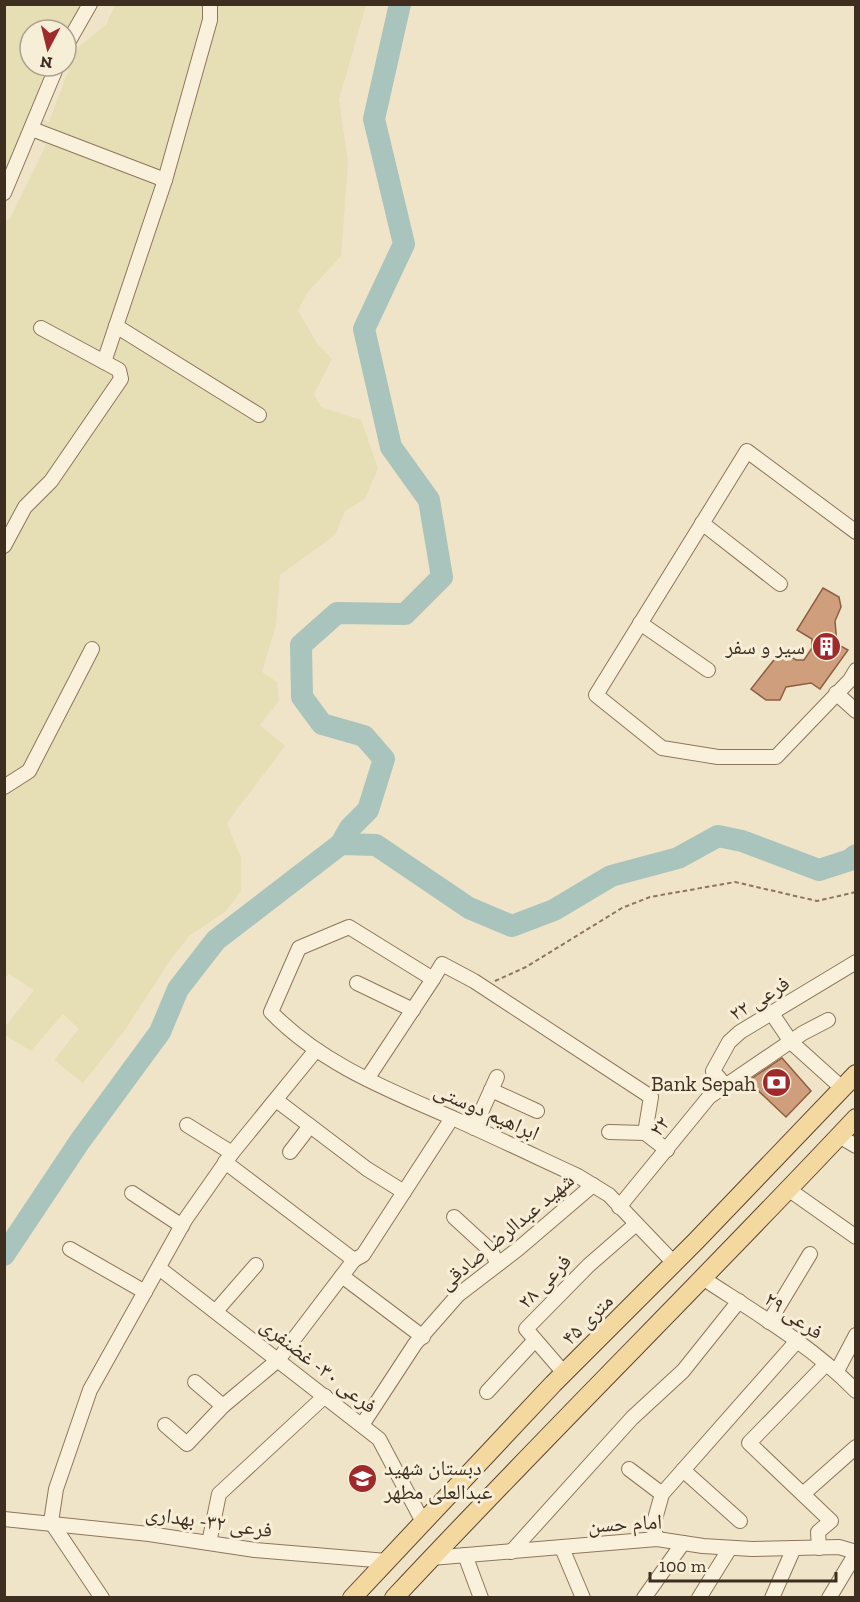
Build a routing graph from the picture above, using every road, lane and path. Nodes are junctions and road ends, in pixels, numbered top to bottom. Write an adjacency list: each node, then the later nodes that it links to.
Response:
1 (90, 4): 3 (street)
2 (210, 4): 6 (street)
3 (78, 25)
4 (52, 78): 5 (street)
5 (32, 129): 6 (street); 7 (street)
6 (165, 180): 8 (street)
7 (4, 194)
8 (116, 326): 10 (street); 11 (street)
9 (41, 328): 10 (street)
10 (105, 362): 14 (street)
11 (259, 415)
12 (702, 523): 13 (street); 15 (street); 16 (street)
13 (855, 532)
14 (4, 546)
15 (780, 584)
16 (640, 623): 18 (street); 20 (street)
17 (92, 649): 22 (street)
18 (708, 670)
19 (854, 678): 20 (street)
20 (836, 693): 21 (street)
21 (855, 711)
22 (4, 787)
23 (855, 892): 27 (path)
24 (855, 962): 29 (street, فرعی ۲۲)
25 (434, 979): 27 (street); 28 (street); 32 (street, ابراهیم دوستی)
26 (357, 983): 28 (street)
27 (484, 988): 45 (street)
28 (413, 1010): 34 (street)
29 (773, 1015): 31 (street); 35 (street, فرعی ۲۲)
30 (828, 1020): 31 (street, ۲۲)
31 (791, 1042): 35 (street, ۲۲); 36 (street)
32 (316, 1050): 34 (street, ابراهیم دوستی); 37 (street)
33 (855, 1074): 36 (main road, ۴۵ متری)
34 (367, 1079): 39 (street, ابراهیم دوستی)
35 (726, 1086): 48 (street, ۲۲)
36 (842, 1088): 51 (main road, ۴۵ متری)
37 (276, 1100): 42 (street); 50 (street)
38 (537, 1111): 43 (street)
39 (452, 1118): 43 (street, ابراهیم دوستی); 54 (street)
40 (855, 1118): 46 (main road)
41 (187, 1125): 50 (street)
42 (310, 1126): 49 (street); 54 (street)
43 (474, 1128): 52 (street, ابراهیم دوستی)
44 (609, 1132): 45 (street)
45 (645, 1133): 48 (street)
46 (839, 1136): 47 (street); 53 (main road)
47 (855, 1146)
48 (667, 1150): 57 (street, ۲۲)
49 (290, 1152)
50 (229, 1157): 61 (street); 65 (street)
51 (768, 1167): 53 (main road); 56 (main road, ۴۵ متری)
52 (593, 1185): 57 (street, ابراهیم دوستی); 67 (street, شهید عبدالرضا صادقی)
53 (788, 1189): 59 (main road); 62 (street)
54 (404, 1192): 65 (street)
55 (132, 1193): 61 (street)
56 (738, 1197): 59 (main road); 66 (main road, ۴۵ متری)
57 (619, 1207): 60 (street, ابراهیم دوستی)
58 (454, 1217): 67 (street)
59 (762, 1218): 71 (main road)
60 (636, 1224): 66 (street, ابراهیم دوستی); 78 (street, فرعی ۲۸)
61 (182, 1226): 69 (street)
62 (855, 1237)
63 (70, 1248): 72 (street)
64 (810, 1254): 75 (street)
65 (354, 1260): 70 (street)
66 (674, 1263): 82 (main road, ۴۵ متری)
67 (498, 1264): 77 (street, شهید عبدالرضا صادقی)
68 (256, 1265): 74 (street)
69 (159, 1268): 72 (street); 74 (street, فرعی ۳۰- غضنفری)
70 (342, 1276): 77 (street); 80 (street)
71 (704, 1279): 73 (street, فرعی ۲۹); 111 (main road)
72 (145, 1292): 98 (street)
73 (739, 1301): 75 (street, فرعی ۲۹); 108 (street)
74 (216, 1311): 80 (street, فرعی ۳۰- غضنفری)
75 (769, 1322): 79 (street, فرعی ۲۹)
76 (855, 1335): 81 (street)
77 (423, 1337): 89 (street, شهید عبدالرضا صادقی)
78 (535, 1340): 82 (street, فرعی ۲۸); 85 (street)
79 (797, 1341): 81 (street, فرعی ۲۹); 92 (street)
80 (278, 1360): 86 (street, فرعی ۳۰- غضنفری); 87 (street)
81 (831, 1367): 84 (street, فرعی ۲۹); 94 (street)
82 (564, 1373): 99 (main road, ۴۵ متری)
83 (195, 1382): 87 (street)
84 (855, 1391)
85 (488, 1392)
86 (325, 1396): 89 (street, فرعی ۳۰- غضنفری); 102 (street)
87 (223, 1406): 88 (street)
88 (165, 1425)
89 (362, 1425): 99 (street, فرعی ۳۰- غضنفری)
90 (855, 1447): 94 (street)
91 (629, 1468): 93 (street)
92 (683, 1470): 93 (street); 97 (street)
93 (662, 1494): 101 (street)
94 (803, 1494): 107 (street)
95 (4, 1519): 96 (street, فرعی ۳۲- بهداری)
96 (25, 1520): 98 (street, فرعی ۳۲- بهداری); 100 (street)
97 (740, 1521)
98 (51, 1522): 102 (street, فرعی ۳۲- بهداری); 114 (street)
99 (423, 1522): 112 (main road, ۴۵ متری)
100 (4, 1525)
101 (657, 1539): 103 (street, امام حسن); 104 (street, امام حسن)
102 (209, 1543): 112 (street, فرعی ۳۲- بهداری)
103 (683, 1543): 105 (street, امام حسن); 118 (street)
104 (562, 1548): 108 (street, امام حسن); 117 (street)
105 (730, 1548): 106 (street, امام حسن); 119 (street)
106 (794, 1548): 107 (street, امام حسن); 120 (street)
107 (819, 1548): 109 (street, امام حسن)
108 (511, 1552): 110 (street, امام حسن)
109 (855, 1552): 121 (street)
110 (465, 1555): 111 (street, امام حسن); 116 (street)
111 (431, 1558): 113 (main road)
112 (387, 1561): 115 (main road, ۴۵ متری)
113 (404, 1593)
114 (94, 1594)
115 (352, 1598)
116 (481, 1598)
117 (583, 1598)
118 (644, 1598)
119 (699, 1598)
120 (771, 1598)
121 (829, 1598)

